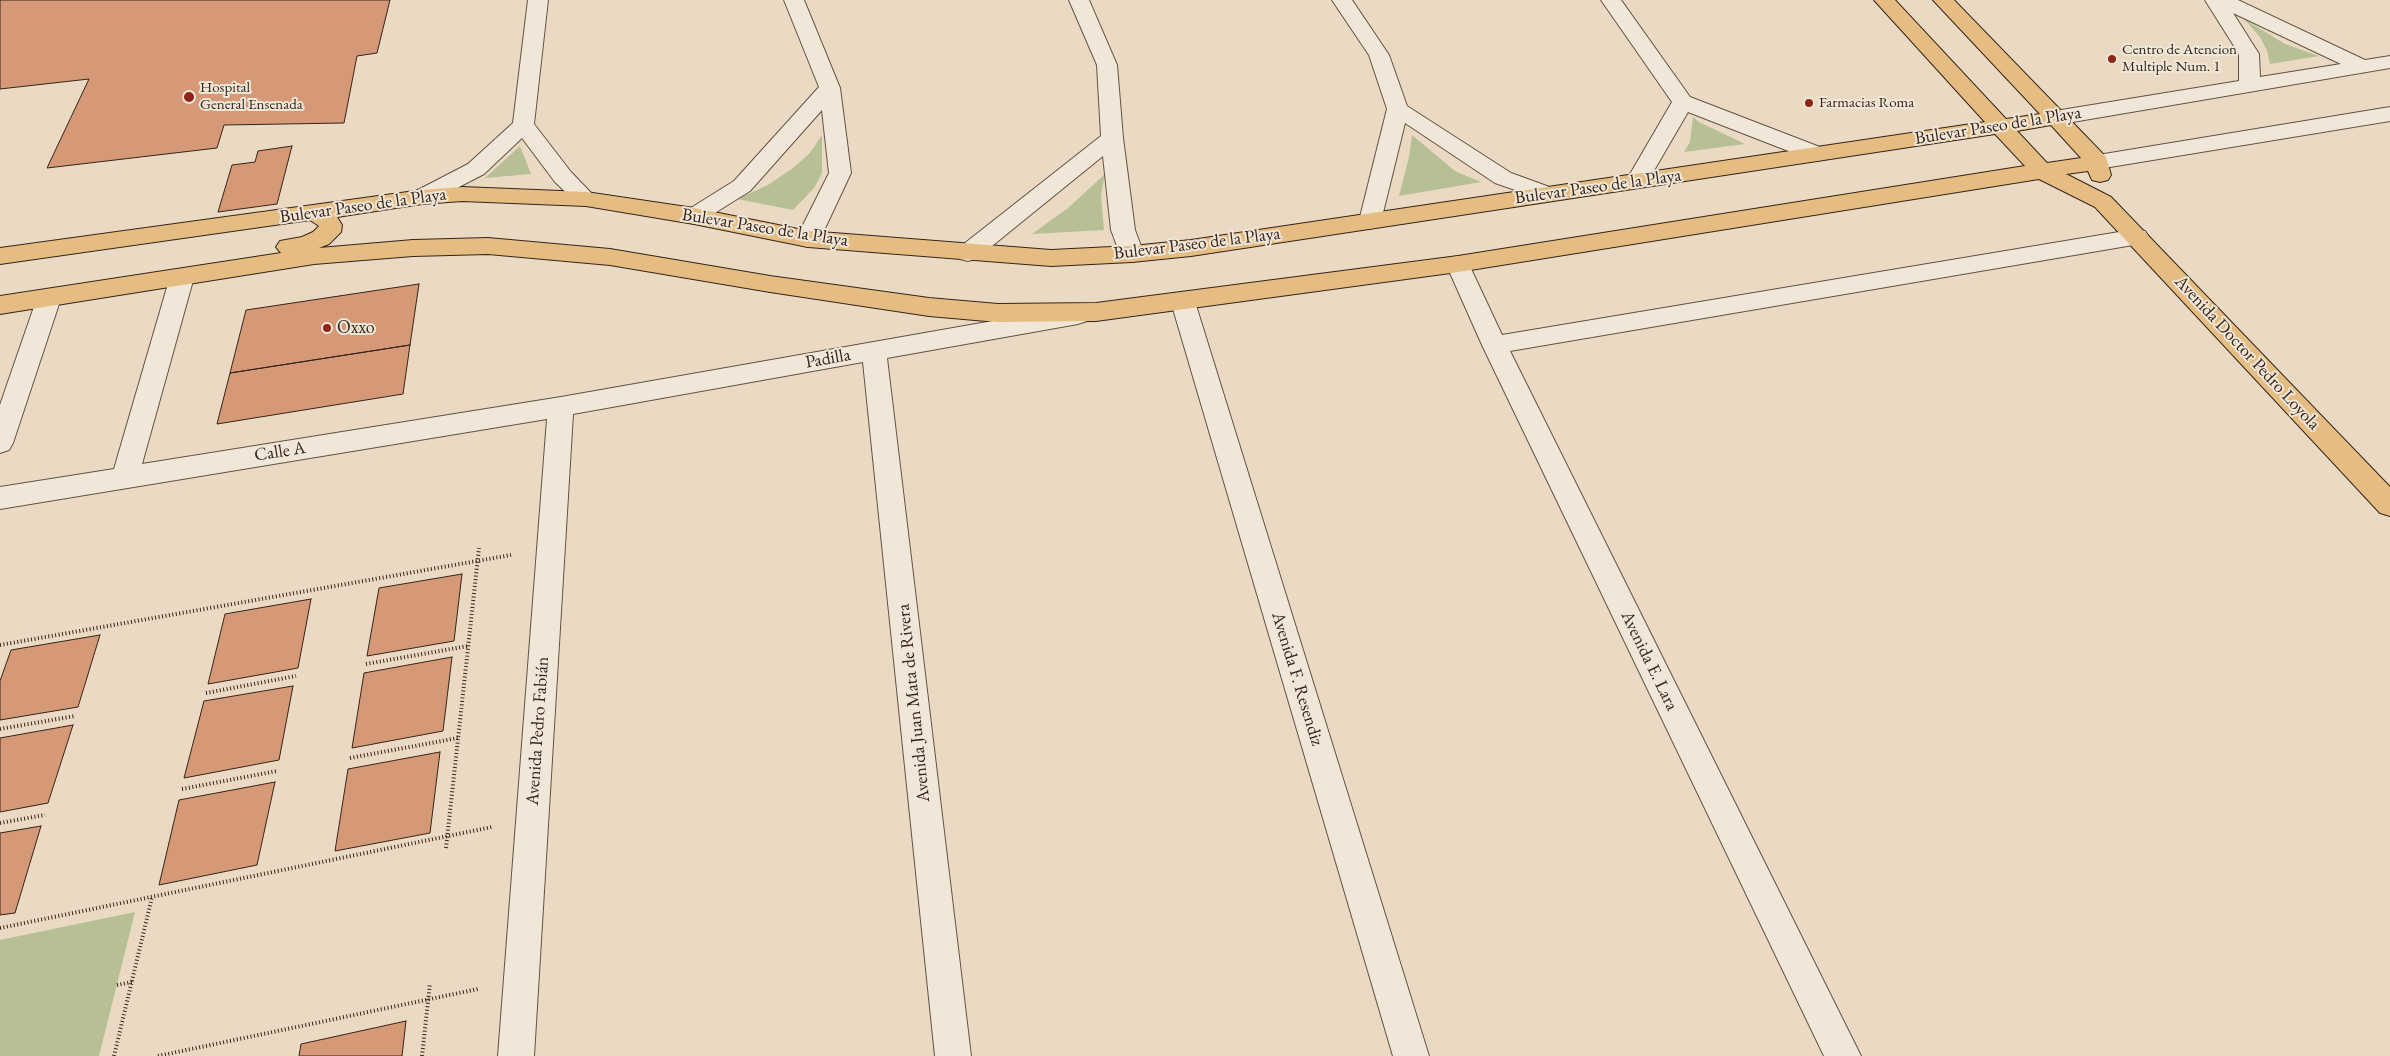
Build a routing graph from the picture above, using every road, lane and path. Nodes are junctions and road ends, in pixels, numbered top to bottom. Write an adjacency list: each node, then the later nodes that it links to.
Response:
1 (538, 0): 18 (street)
2 (794, 0): 13 (street)
3 (1079, 0): 20 (street)
4 (1342, 0): 15 (street)
5 (1611, 0): 14 (street)
6 (1884, 0): 19 (main road, Avenida Doctor Pedro Loyola)
7 (1943, 0): 17 (main road)
8 (2215, 0): 12 (street)
9 (2222, 0): 11 (street)
10 (2390, 62): 11 (street, Bulevar Paseo de la Playa)
11 (2364, 67): 12 (street, Bulevar Paseo de la Playa)
12 (2250, 86): 17 (street, Bulevar Paseo de la Playa)
13 (830, 88): 30 (street); 33 (street)
14 (1682, 102): 21 (street); 24 (street)
15 (1398, 110): 25 (street); 31 (street)
16 (2390, 114): 22 (street)
17 (2055, 118): 19 (main road, Bulevar Paseo de la Playa); 22 (main road)
18 (523, 125): 26 (street); 27 (street)
19 (2000, 126): 21 (main road, Bulevar Paseo de la Playa); 23 (main road, Avenida Doctor Pedro Loyola)
20 (1112, 138): 34 (street); 35 (street)
21 (1817, 154): 24 (main road, Bulevar Paseo de la Playa)
22 (2098, 162): 23 (main road); 28 (main road)
23 (2042, 171): 28 (main road, Avenida Doctor Pedro Loyola); 37 (main road)
24 (1637, 181): 25 (main road, Bulevar Paseo de la Playa)
25 (1546, 194): 31 (main road, Bulevar Paseo de la Playa)
26 (422, 197): 27 (main road, Bulevar Paseo de la Playa); 29 (main road, Bulevar Paseo de la Playa)
27 (586, 199): 30 (main road, Bulevar Paseo de la Playa)
28 (2103, 202): 32 (main road, Avenida Doctor Pedro Loyola)
29 (314, 213): 36 (main road, Bulevar Paseo de la Playa); 38 (main road)
30 (694, 216): 33 (main road, Bulevar Paseo de la Playa)
31 (1370, 221): 35 (main road, Bulevar Paseo de la Playa)
32 (2137, 236): 43 (street); 49 (main road, Avenida Doctor Pedro Loyola)
33 (808, 239): 34 (main road, Bulevar Paseo de la Playa)
34 (968, 253): 35 (main road, Bulevar Paseo de la Playa)
35 (1132, 254)
36 (0, 256)
37 (1458, 264): 40 (main road); 43 (street, Avenida E. Lara)
38 (182, 277): 39 (main road); 42 (main road); 47 (street)
39 (49, 298): 41 (main road); 46 (street)
40 (1183, 302): 42 (main road); 81 (street, Avenida F. Resendiz)
41 (0, 305)
42 (1096, 312): 44 (street, Padilla)
43 (1494, 345): 82 (street, Avenida E. Lara)
44 (874, 351): 45 (street, Padilla); 80 (street, Avenida Juan Mata de Rivera)
45 (561, 407): 47 (street, Calle A); 51 (street, Avenida Pedro Fabián)
46 (0, 443)
47 (125, 478): 48 (street, Calle A)
48 (0, 498)
49 (2390, 505)
50 (479, 548): 52 (path)
51 (551, 548): 52 (path); 65 (street, Avenida Pedro Fabián)
52 (478, 561): 53 (path); 54 (path)
53 (0, 646)
54 (468, 646): 55 (path); 60 (path)
55 (366, 664)
56 (296, 676): 57 (path)
57 (206, 692)
58 (75, 716): 59 (path)
59 (0, 729)
60 (458, 738): 61 (path); 67 (path)
61 (350, 758)
62 (276, 771): 63 (path)
63 (182, 789)
64 (44, 814): 66 (path)
65 (532, 820): 67 (path); 71 (street, Avenida Pedro Fabián)
66 (0, 823)
67 (447, 837): 68 (path); 69 (path)
68 (446, 848)
69 (152, 897): 70 (path); 72 (path)
70 (0, 928)
71 (521, 980): 75 (path); 79 (street, Avenida Pedro Fabián)
72 (132, 982): 74 (path); 76 (path)
73 (430, 983): 75 (path)
74 (117, 985)
75 (428, 999): 77 (path); 78 (path)
76 (114, 1056)
77 (158, 1056)
78 (422, 1056)
79 (516, 1056)
80 (954, 1056)
81 (1411, 1056)
82 (1843, 1056)

